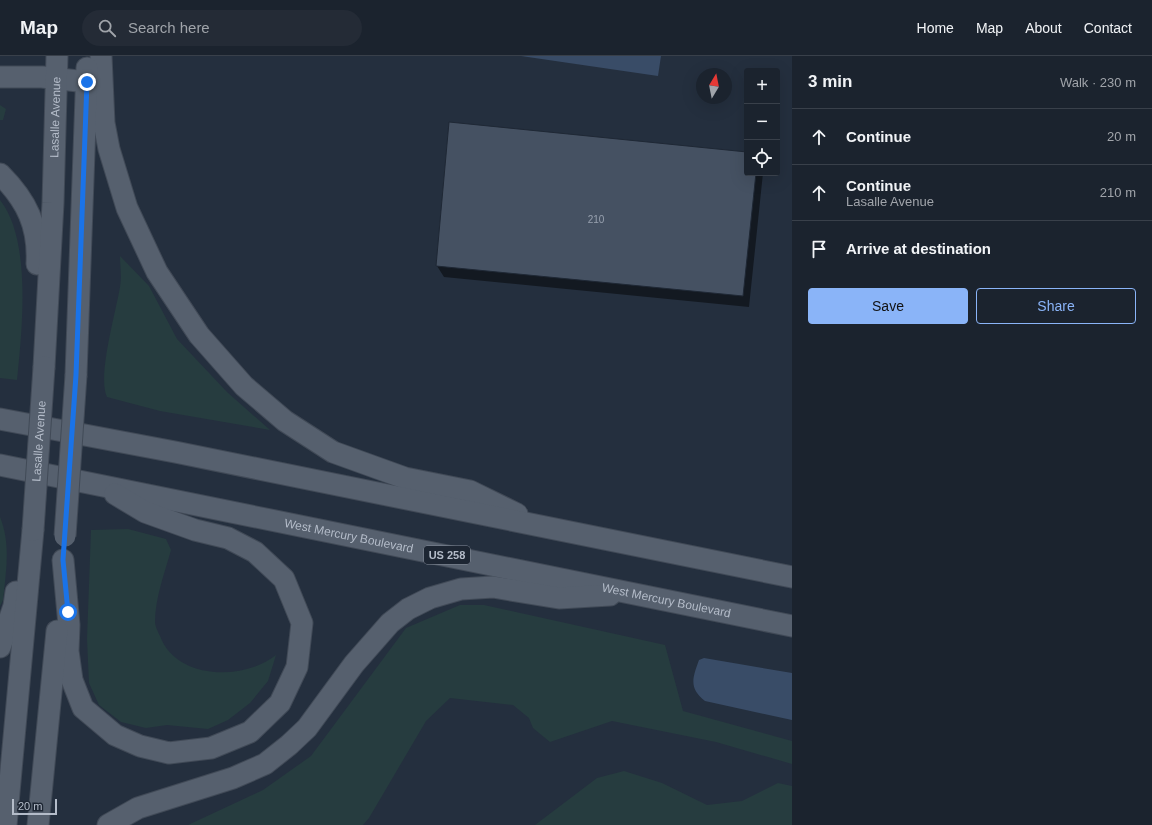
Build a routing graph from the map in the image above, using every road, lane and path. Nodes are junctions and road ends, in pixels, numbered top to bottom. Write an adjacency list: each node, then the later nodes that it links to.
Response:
1 (57, 56): 5 (main road, Lasalle Avenue)
2 (88, 56): 6 (main road)
3 (100, 56): 12 (main road)
4 (0, 77): 5 (main road)
5 (57, 78): 6 (main road); 8 (main road, Lasalle Avenue)
6 (87, 82): 14 (main road, bridge)
7 (0, 174): 8 (main road)
8 (45, 344): 13 (main road, Lasalle Avenue, bridge)
9 (2, 418): 12 (main road)
10 (0, 465): 11 (main road, West Mercury Boulevard / US 258)
11 (102, 486): 14 (main road); 16 (main road, West Mercury Boulevard / US 258)
12 (544, 527): 15 (main road)
13 (33, 530): 18 (main road); 19 (main road, Lasalle Avenue)
14 (63, 560): 20 (main road)
15 (792, 577)
16 (637, 593): 17 (main road, West Mercury Boulevard / US 258); 23 (main road)
17 (792, 626)
18 (0, 647)
19 (8, 728): 20 (main road); 21 (main road, Lasalle Avenue)
20 (48, 731): 22 (main road)
21 (6, 825)
22 (38, 825)
23 (108, 825)

